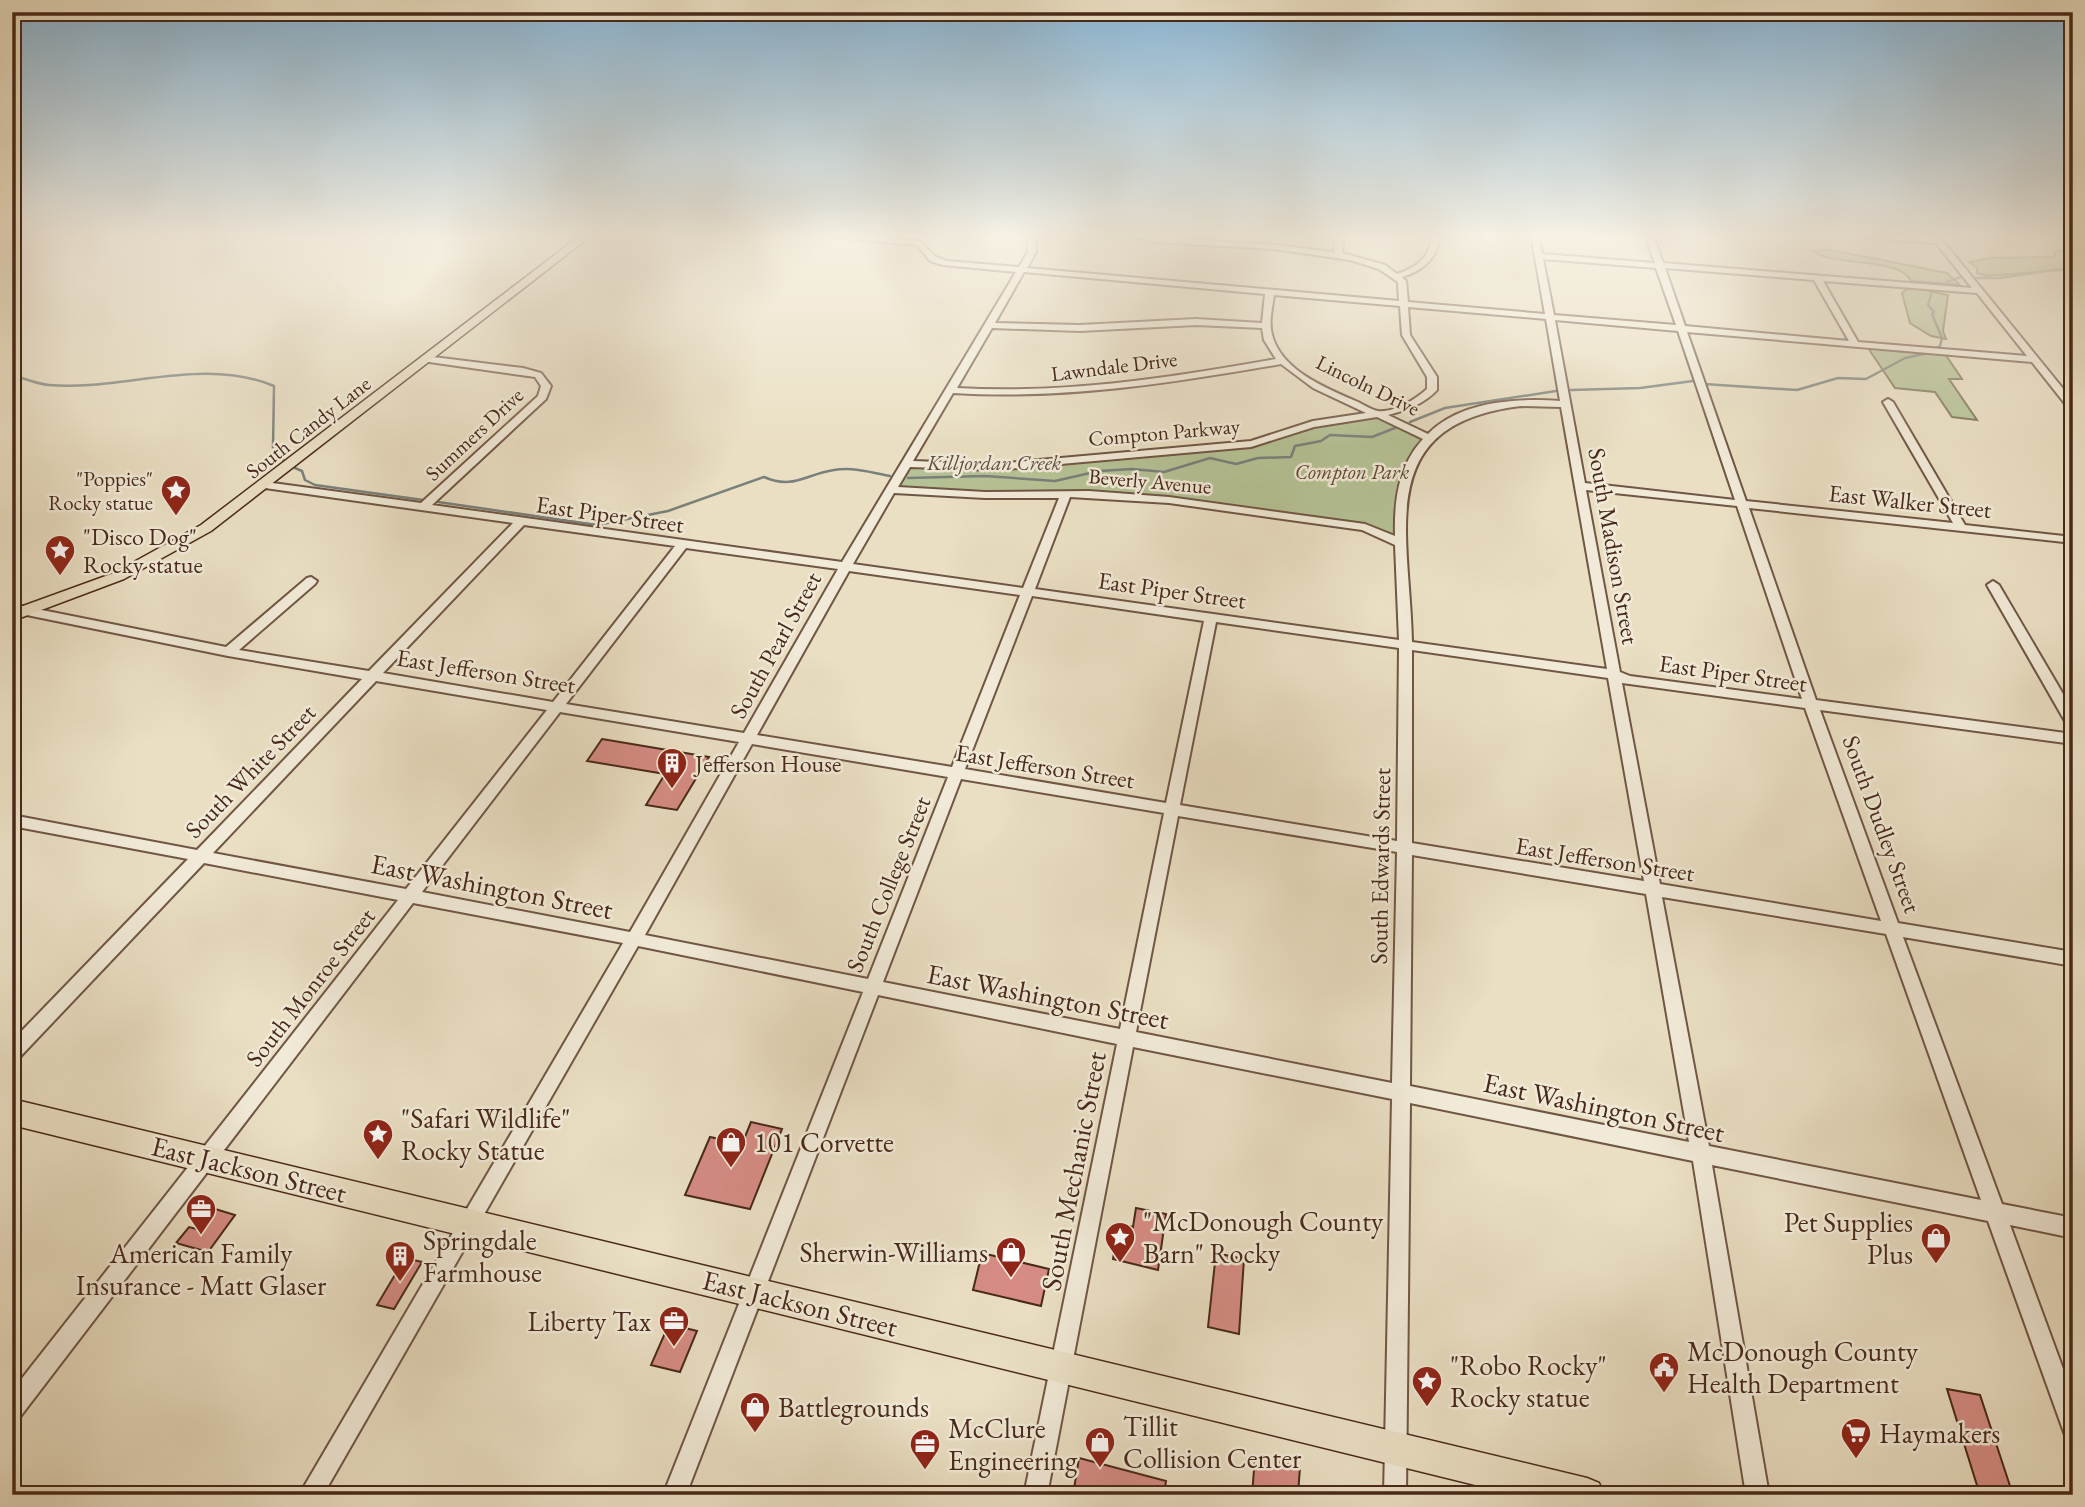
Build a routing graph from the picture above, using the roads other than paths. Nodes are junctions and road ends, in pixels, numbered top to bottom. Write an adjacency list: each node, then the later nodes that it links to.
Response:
1 (495, 305): 15 (main road, South Candy Lane)
2 (1000, 305): 11 (street, South Pearl Street)
3 (1269, 305): 12 (street, Lincoln Drive)
4 (1403, 305): 22 (street, Compton Parkway)
5 (1428, 305): 10 (street)
6 (1549, 305): 10 (street, South Madison Street)
7 (1674, 305): 13 (street, South Dudley Street)
8 (1833, 305): 14 (street)
9 (1990, 305): 17 (street)
10 (1551, 317): 13 (street); 20 (street, South Madison Street)
11 (989, 325): 12 (street); 18 (street, South Pearl Street)
12 (1267, 326): 16 (street, Lincoln Drive)
13 (1682, 329): 14 (street); 29 (street, South Dudley Street)
14 (1855, 344): 17 (street)
15 (425, 359): 25 (main road, South Candy Lane); 30 (street, Summers Drive)
16 (1281, 360): 18 (street, Lawndale Drive); 22 (street, Lincoln Drive)
17 (2035, 360): 21 (street)
18 (950, 390): 24 (street, South Pearl Street)
19 (1888, 402): 32 (street)
20 (1566, 404): 23 (street, South Edwards Street); 26 (street, South Madison Street)
21 (2073, 408)
22 (1379, 414): 23 (street, Lincoln Drive); 24 (street, Compton Parkway)
23 (1429, 438): 34 (street, South Edwards Street)
24 (907, 464): 27 (street, South Pearl Street)
25 (265, 485): 30 (street, East Piper Street); 41 (main road, South Candy Lane)
26 (1581, 486): 29 (street, East Walker Street); 46 (street, South Madison Street)
27 (892, 490): 28 (street, Beverly Avenue); 36 (street, South Pearl Street)
28 (1066, 494): 34 (street, Beverly Avenue); 39 (street, South College Street)
29 (1742, 504): 32 (street, East Walker Street); 48 (street, South Dudley Street)
30 (422, 508): 31 (street, East Piper Street)
31 (520, 522): 35 (street, East Piper Street); 47 (street, South White Street)
32 (1961, 528): 33 (street, East Walker Street)
33 (2073, 540)
34 (1400, 543): 44 (street, South Edwards Street)
35 (682, 545): 36 (street, East Piper Street); 49 (street, South Monroe Street)
36 (846, 566): 39 (street, East Piper Street); 51 (street, South Pearl Street)
37 (311, 582): 45 (street)
38 (1993, 585): 50 (street)
39 (1029, 591): 43 (street, East Piper Street); 53 (street, South College Street)
40 (12, 608): 41 (street, East Jefferson Street)
41 (30, 611): 42 (main road, South Candy Lane); 45 (street, East Jefferson Street)
42 (12, 616)
43 (1211, 616): 44 (street, East Piper Street); 54 (street, South Mechanic Street)
44 (1406, 643): 46 (street, East Piper Street); 56 (street, South Edwards Street)
45 (228, 652): 47 (street, East Jefferson Street)
46 (1612, 674): 48 (street, East Piper Street); 58 (street, South Madison Street)
47 (372, 676): 49 (street, East Jefferson Street); 57 (street, South White Street)
48 (1811, 705): 52 (street, East Piper Street); 60 (street, South Dudley Street)
49 (557, 706): 51 (street, East Jefferson Street); 59 (street, South Monroe Street)
50 (2073, 723)
51 (749, 739): 53 (street, East Jefferson Street); 61 (street, South Pearl Street)
52 (2073, 739)
53 (956, 774): 54 (street, East Jefferson Street); 63 (street, South College Street)
54 (1172, 810): 56 (street, East Jefferson Street); 64 (street, South Mechanic Street)
55 (12, 820): 57 (street, East Washington Street)
56 (1404, 850): 58 (street, East Jefferson Street); 66 (street, South Edwards Street)
57 (199, 857): 59 (street, East Washington Street); 65 (street, South White Street)
58 (1652, 890): 60 (street, East Jefferson Street); 68 (street, South Madison Street)
59 (408, 897): 61 (street, East Washington Street); 69 (street, South Monroe Street)
60 (1891, 928): 62 (street, East Jefferson Street); 70 (street, South Dudley Street)
61 (634, 939): 63 (street, East Washington Street); 71 (street, South Pearl Street)
62 (2073, 959)
63 (871, 987): 64 (street, East Washington Street); 73 (street, South College Street)
64 (1126, 1039): 66 (street, East Washington Street); 74 (street, South Mechanic Street)
65 (12, 1053)
66 (1398, 1092): 68 (street, East Washington Street); 77 (street, South Edwards Street)
67 (12, 1112): 69 (highway, East Jackson Street)
68 (1701, 1154): 70 (street, East Washington Street); 83 (street, South Madison Street)
69 (207, 1159): 71 (highway, East Jackson Street); 75 (street, South Monroe Street)
70 (1997, 1213): 72 (street, East Washington Street); 76 (street, South Dudley Street)
71 (468, 1222): 73 (highway, East Jackson Street); 78 (street, South Pearl Street)
72 (2073, 1228)
73 (754, 1292): 74 (highway, East Jackson Street); 79 (street, South College Street)
74 (1061, 1366): 77 (highway, East Jackson Street); 80 (street, South Mechanic Street)
75 (12, 1409)
76 (2073, 1427)
77 (1395, 1448): 81 (street, South Edwards Street); 82 (highway, East Jackson Street)
78 (310, 1495)
79 (674, 1495)
80 (1035, 1495)
81 (1395, 1495)
82 (1587, 1495)
83 (1758, 1495)

